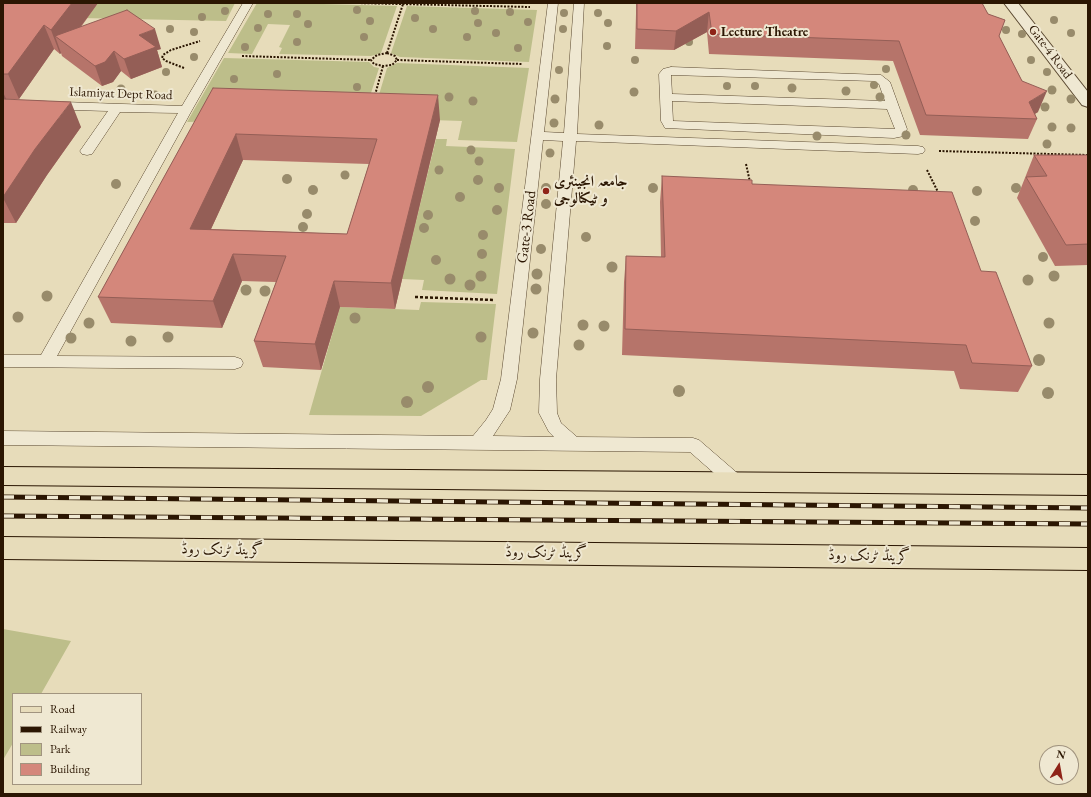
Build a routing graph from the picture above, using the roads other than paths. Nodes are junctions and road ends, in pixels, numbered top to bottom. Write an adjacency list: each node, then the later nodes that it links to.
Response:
1 (248, 3): 10 (lane, Islamiyat Dept Road)
2 (580, 3): 13 (lane)
3 (1011, 3): 6 (street, Gate-4 Road)
4 (553, 5): 12 (lane, Gate-3 Road)
5 (666, 97): 8 (lane); 8 (lane); 11 (lane)
6 (1088, 102)
7 (3, 104): 9 (lane, Islamiyat Dept Road)
8 (892, 105): 11 (lane)
9 (116, 108): 10 (lane, Islamiyat Dept Road); 16 (lane)
10 (186, 110): 18 (lane)
11 (672, 125): 14 (lane)
12 (538, 136): 13 (lane); 21 (lane, Gate-3 Road)
13 (570, 138): 14 (lane); 22 (lane)
14 (673, 141): 15 (lane)
15 (918, 150)
16 (87, 151)
17 (3, 361): 18 (lane)
18 (44, 362): 19 (lane)
19 (235, 363)
20 (3, 438): 21 (lane)
21 (478, 443): 22 (lane)
22 (573, 444): 24 (lane)
23 (3, 476): 24 (main road)
24 (738, 483): 25 (main road)
25 (1088, 485)
26 (3, 548): 27 (main road, گرینڈ ٹرنک روڈ)
27 (1088, 558)

